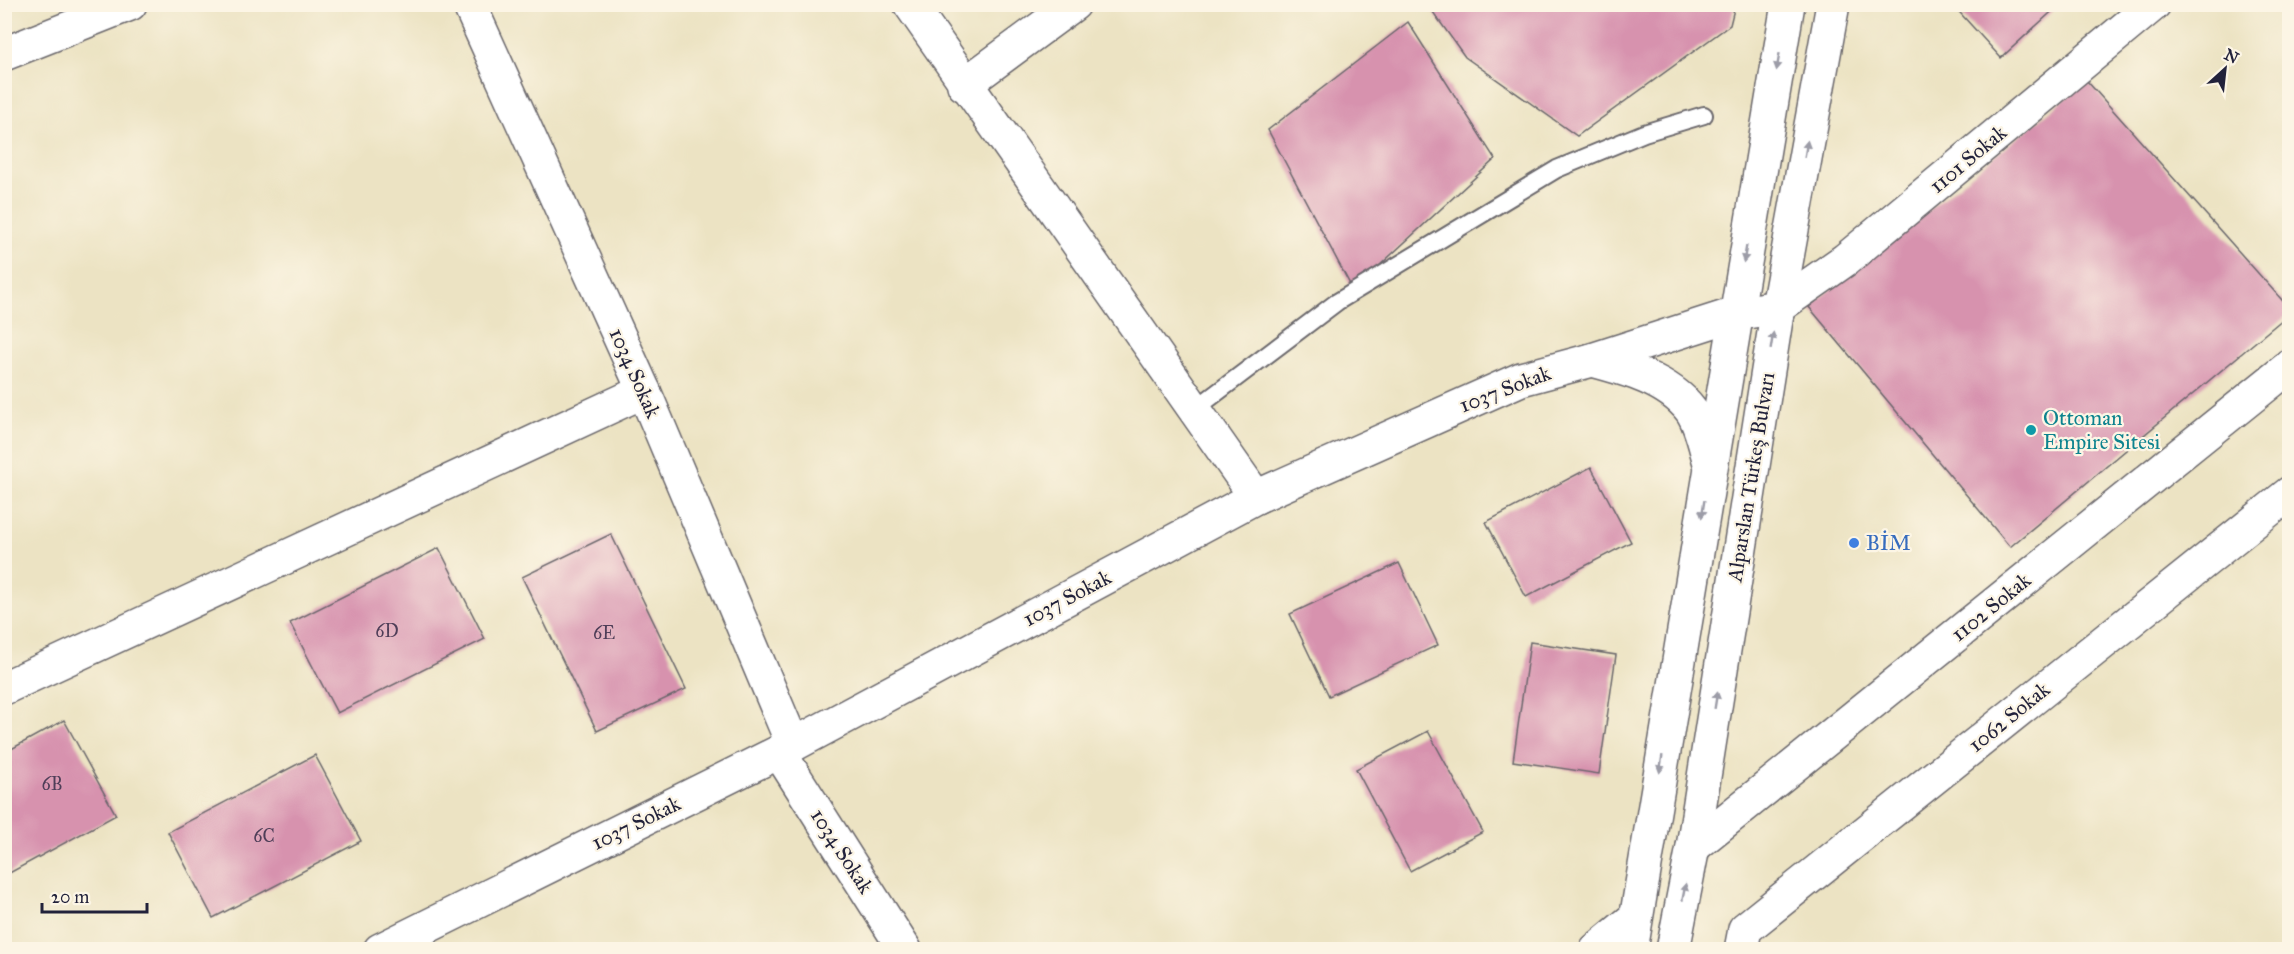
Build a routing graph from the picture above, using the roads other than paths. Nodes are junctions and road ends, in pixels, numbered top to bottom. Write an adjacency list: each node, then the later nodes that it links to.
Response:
1 (130, 4): 8 (street)
2 (469, 4): 15 (street, 1034 Sokak)
3 (910, 4): 9 (street)
4 (1074, 4): 9 (street)
5 (1788, 4): 12 (street, Alparslan Türkeş Bulvarı, one-way to 12)
6 (1833, 4): 11 (street, Alparslan Türkeş Bulvarı, one-way to 6)
7 (2154, 4): 11 (street, 1101 Sokak)
8 (4, 54)
9 (964, 85): 16 (street)
10 (1704, 115): 16 (lane)
11 (1778, 307): 12 (street, 1037 Sokak); 22 (street, Alparslan Türkeş Bulvarı, one-way to 11)
12 (1735, 314): 13 (street, 1037 Sokak); 17 (street, Alparslan Türkeş Bulvarı)
13 (1592, 360): 17 (street); 19 (street, 1037 Sokak)
14 (2289, 366): 22 (street, 1102 Sokak)
15 (644, 391): 20 (street); 21 (street, 1034 Sokak)
16 (1194, 410): 19 (street)
17 (1710, 463): 23 (street, Alparslan Türkeş Bulvarı, one-way to 23)
18 (2289, 493): 29 (street, 1062 Sokak)
19 (1256, 497): 21 (street, 1037 Sokak)
20 (4, 688)
21 (786, 748): 24 (street, 1037 Sokak); 25 (street, 1034 Sokak)
22 (1693, 847): 28 (street, Alparslan Türkeş Bulvarı, one-way to 22)
23 (1636, 917): 26 (street); 27 (street, Alparslan Türkeş Bulvarı)
24 (380, 950)
25 (905, 950)
26 (1596, 950)
27 (1630, 950)
28 (1673, 950)
29 (1741, 950)

